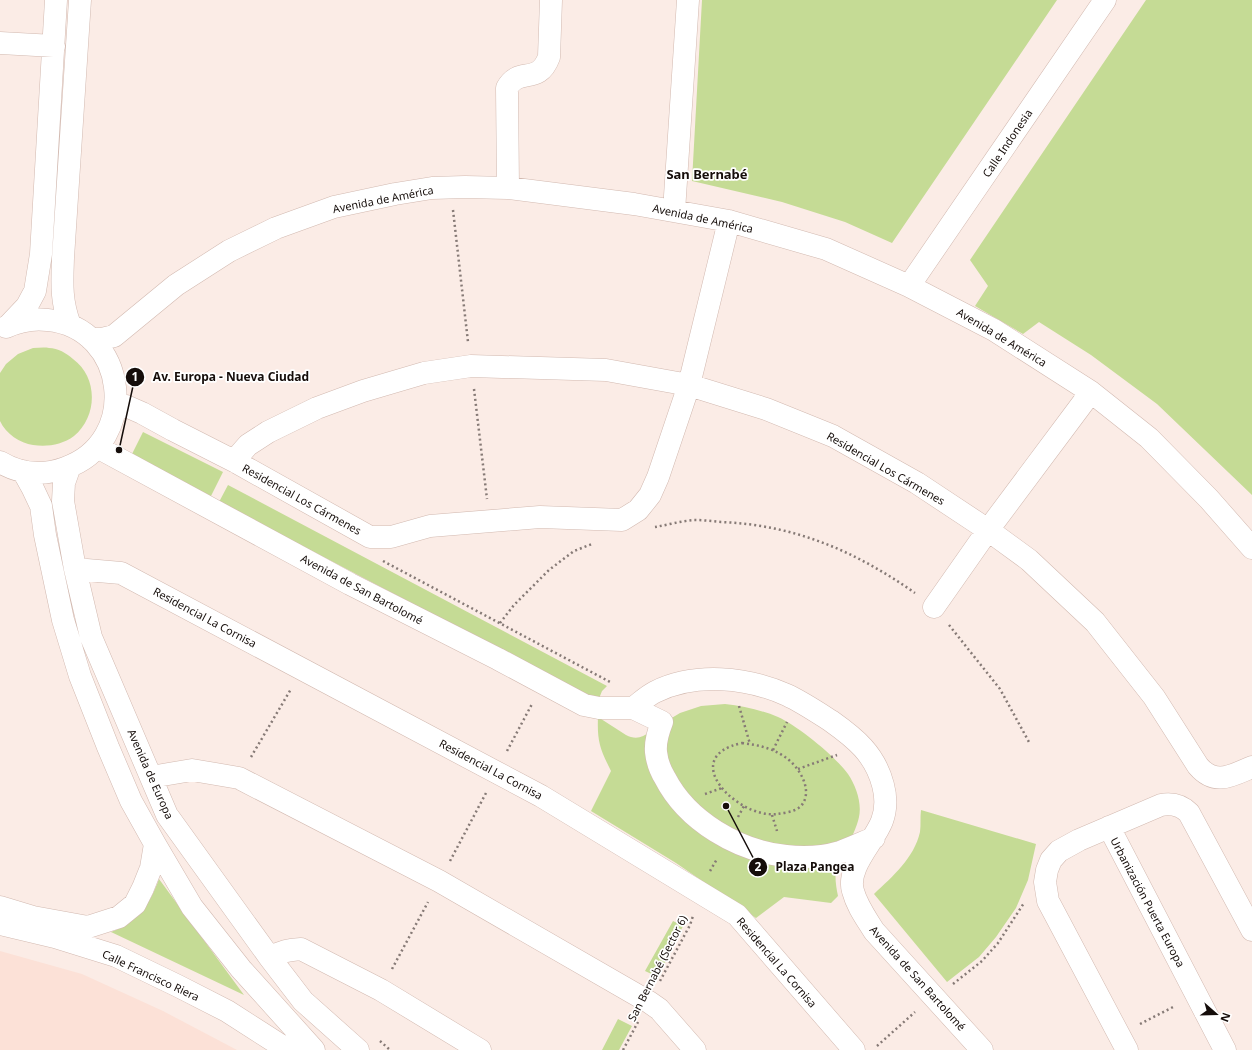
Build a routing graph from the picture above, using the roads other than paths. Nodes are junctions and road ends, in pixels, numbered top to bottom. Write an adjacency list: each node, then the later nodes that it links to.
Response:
1 (56, 0): 7 (street)
2 (80, 0): 12 (street)
3 (551, 0): 8 (street)
4 (688, 0): 9 (street)
5 (1105, 0): 11 (street, Calle Indonesia)
6 (0, 43): 7 (street)
7 (54, 46): 13 (street)
8 (508, 188): 9 (street, Avenida de América); 14 (street, Avenida de América)
9 (674, 211): 10 (street, Avenida de América)
10 (729, 221): 11 (street, Avenida de América); 17 (street, Residencial Los Cármenes)
11 (909, 286): 18 (street, Avenida de América)
12 (70, 325): 13 (street); 15 (street)
13 (4, 328)
14 (114, 336): 15 (street); 16 (street)
15 (91, 339): 16 (street)
16 (107, 360): 19 (street)
17 (689, 385): 21 (street, Residencial Los Cármenes); 21 (street, Residencial Los Cármenes); 25 (street, Residencial Los Cármenes)
18 (1091, 392): 25 (street); 26 (street, Avenida de América)
19 (116, 404): 20 (street); 21 (street, Residencial Los Cármenes)
20 (97, 447): 23 (street); 29 (street, Avenida de San Bartolomé)
21 (234, 461)
22 (0, 462): 24 (street)
23 (70, 466): 24 (street); 27 (street, Avenida de Europa)
24 (23, 471): 34 (street)
25 (988, 530): 28 (street); 30 (street, Residencial Los Cármenes)
26 (1252, 548)
27 (75, 569): 31 (street, Avenida de Europa); 45 (street, Residencial La Cornisa)
28 (934, 607)
29 (633, 708): 33 (street, Avenida de San Bartolomé); 33 (street, Avenida de San Bartolomé)
30 (1252, 767)
31 (152, 777): 38 (street, Avenida de Europa); 44 (street)
32 (1109, 827): 37 (street); 39 (street, Urbanización Puerta Europa); 47 (street, Urbanización Puerta Europa)
33 (874, 838): 46 (street, Avenida de San Bartolomé)
34 (155, 844): 35 (street); 41 (street)
35 (0, 907)
36 (0, 924): 40 (street, Calle Francisco Riera)
37 (1252, 930)
38 (270, 958): 42 (street, Avenida de Europa); 43 (street)
39 (1123, 1042)
40 (293, 1050)
41 (314, 1050)
42 (358, 1050)
43 (480, 1050)
44 (695, 1050)
45 (854, 1050)
46 (982, 1050)
47 (1225, 1050)

